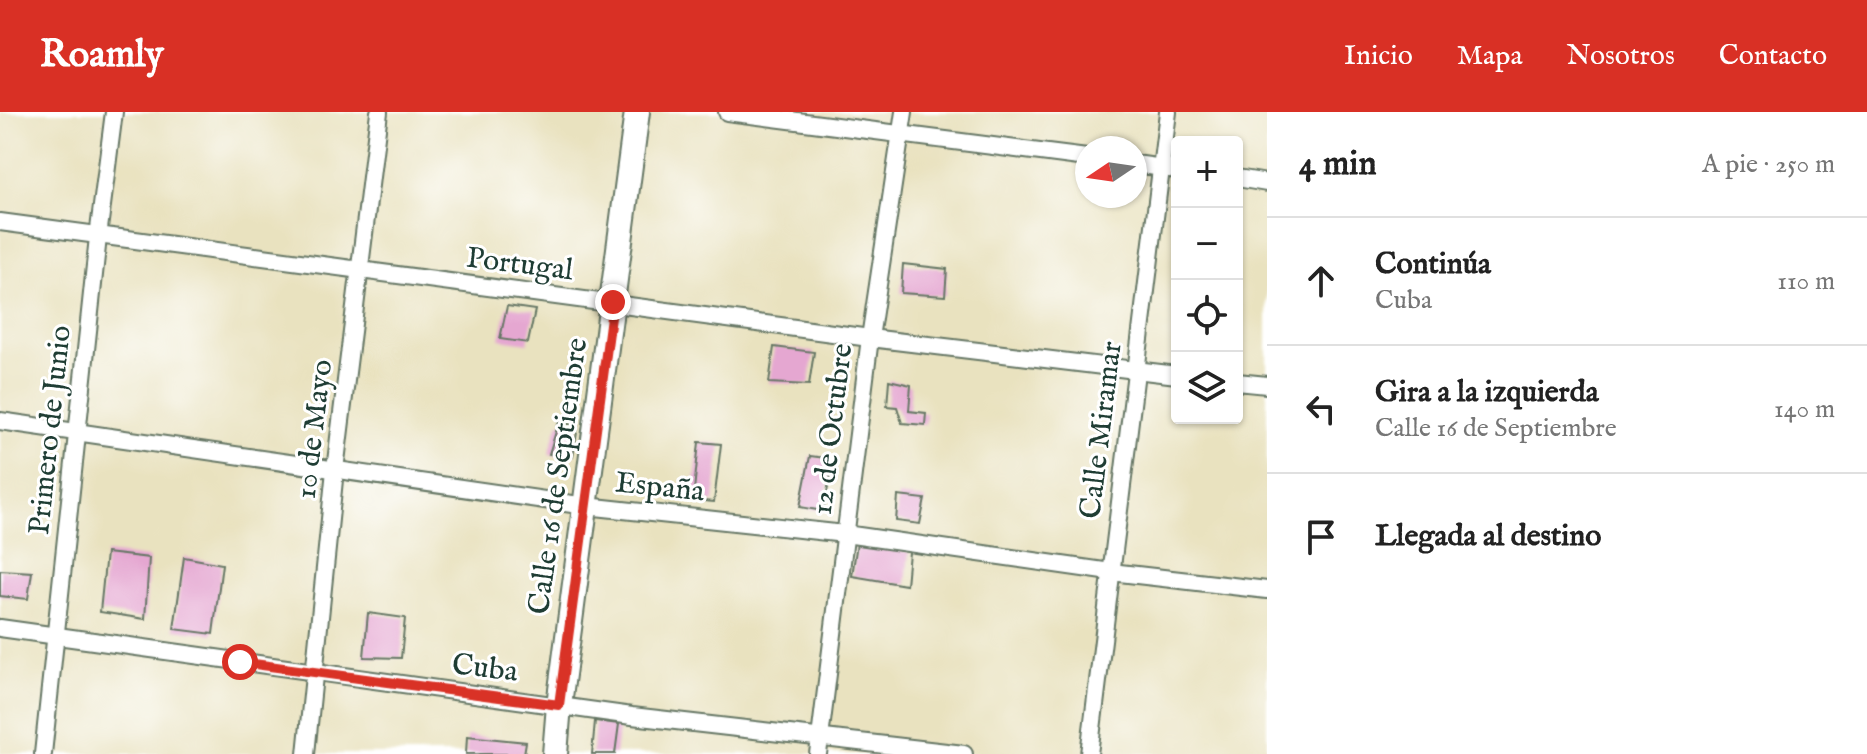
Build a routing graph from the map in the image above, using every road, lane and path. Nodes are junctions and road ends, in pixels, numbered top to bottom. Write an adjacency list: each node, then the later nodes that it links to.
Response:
1 (114, 112): 14 (street, Primero de Junio)
2 (379, 112): 15 (street, 10 de Mayo)
3 (637, 112): 16 (street, Calle 16 de Septiembre)
4 (727, 112): 7 (street)
5 (904, 112): 7 (street, 12 de Octubre)
6 (1168, 112): 10 (street, Calle Miramar)
7 (901, 133): 8 (street); 17 (street, 12 de Octubre)
8 (1075, 156)
9 (1147, 166): 10 (street)
10 (1170, 169): 18 (street, Calle Miramar)
11 (1243, 179): 12 (street)
12 (1267, 183)
13 (0, 222): 14 (street, Portugal)
14 (98, 237): 15 (street, Portugal); 23 (street, Primero de Junio)
15 (361, 271): 16 (street, Portugal); 24 (street, 10 de Mayo)
16 (613, 302): 17 (street, Portugal); 25 (street, Calle 16 de Septiembre)
17 (870, 338): 18 (street, Portugal); 26 (street, 12 de Octubre)
18 (1135, 370): 19 (street, Portugal); 27 (street, Calle Miramar)
19 (1171, 374)
20 (1243, 383): 21 (street)
21 (1267, 385)
22 (0, 421): 23 (street, España)
23 (78, 432): 24 (street, España); 30 (street, Primero de Junio)
24 (335, 470): 25 (street, España); 31 (street, 10 de Mayo)
25 (586, 506): 26 (street, España); 32 (street, Calle 16 de Septiembre)
26 (845, 534): 27 (street, España); 33 (street, 12 de Octubre)
27 (1111, 572): 28 (street, España); 39 (street, Calle Miramar)
28 (1267, 590)
29 (0, 628): 30 (street, Cuba)
30 (55, 635): 31 (street, Cuba); 34 (street, Primero de Junio)
31 (314, 673): 32 (street, Cuba); 35 (street, 10 de Mayo)
32 (559, 705): 33 (street, Cuba); 36 (street, Calle 16 de Septiembre)
33 (820, 736): 37 (street, 12 de Octubre); 38 (street, Cuba)
34 (43, 754)
35 (306, 754)
36 (555, 754)
37 (818, 754)
38 (964, 754)
39 (1089, 754)

